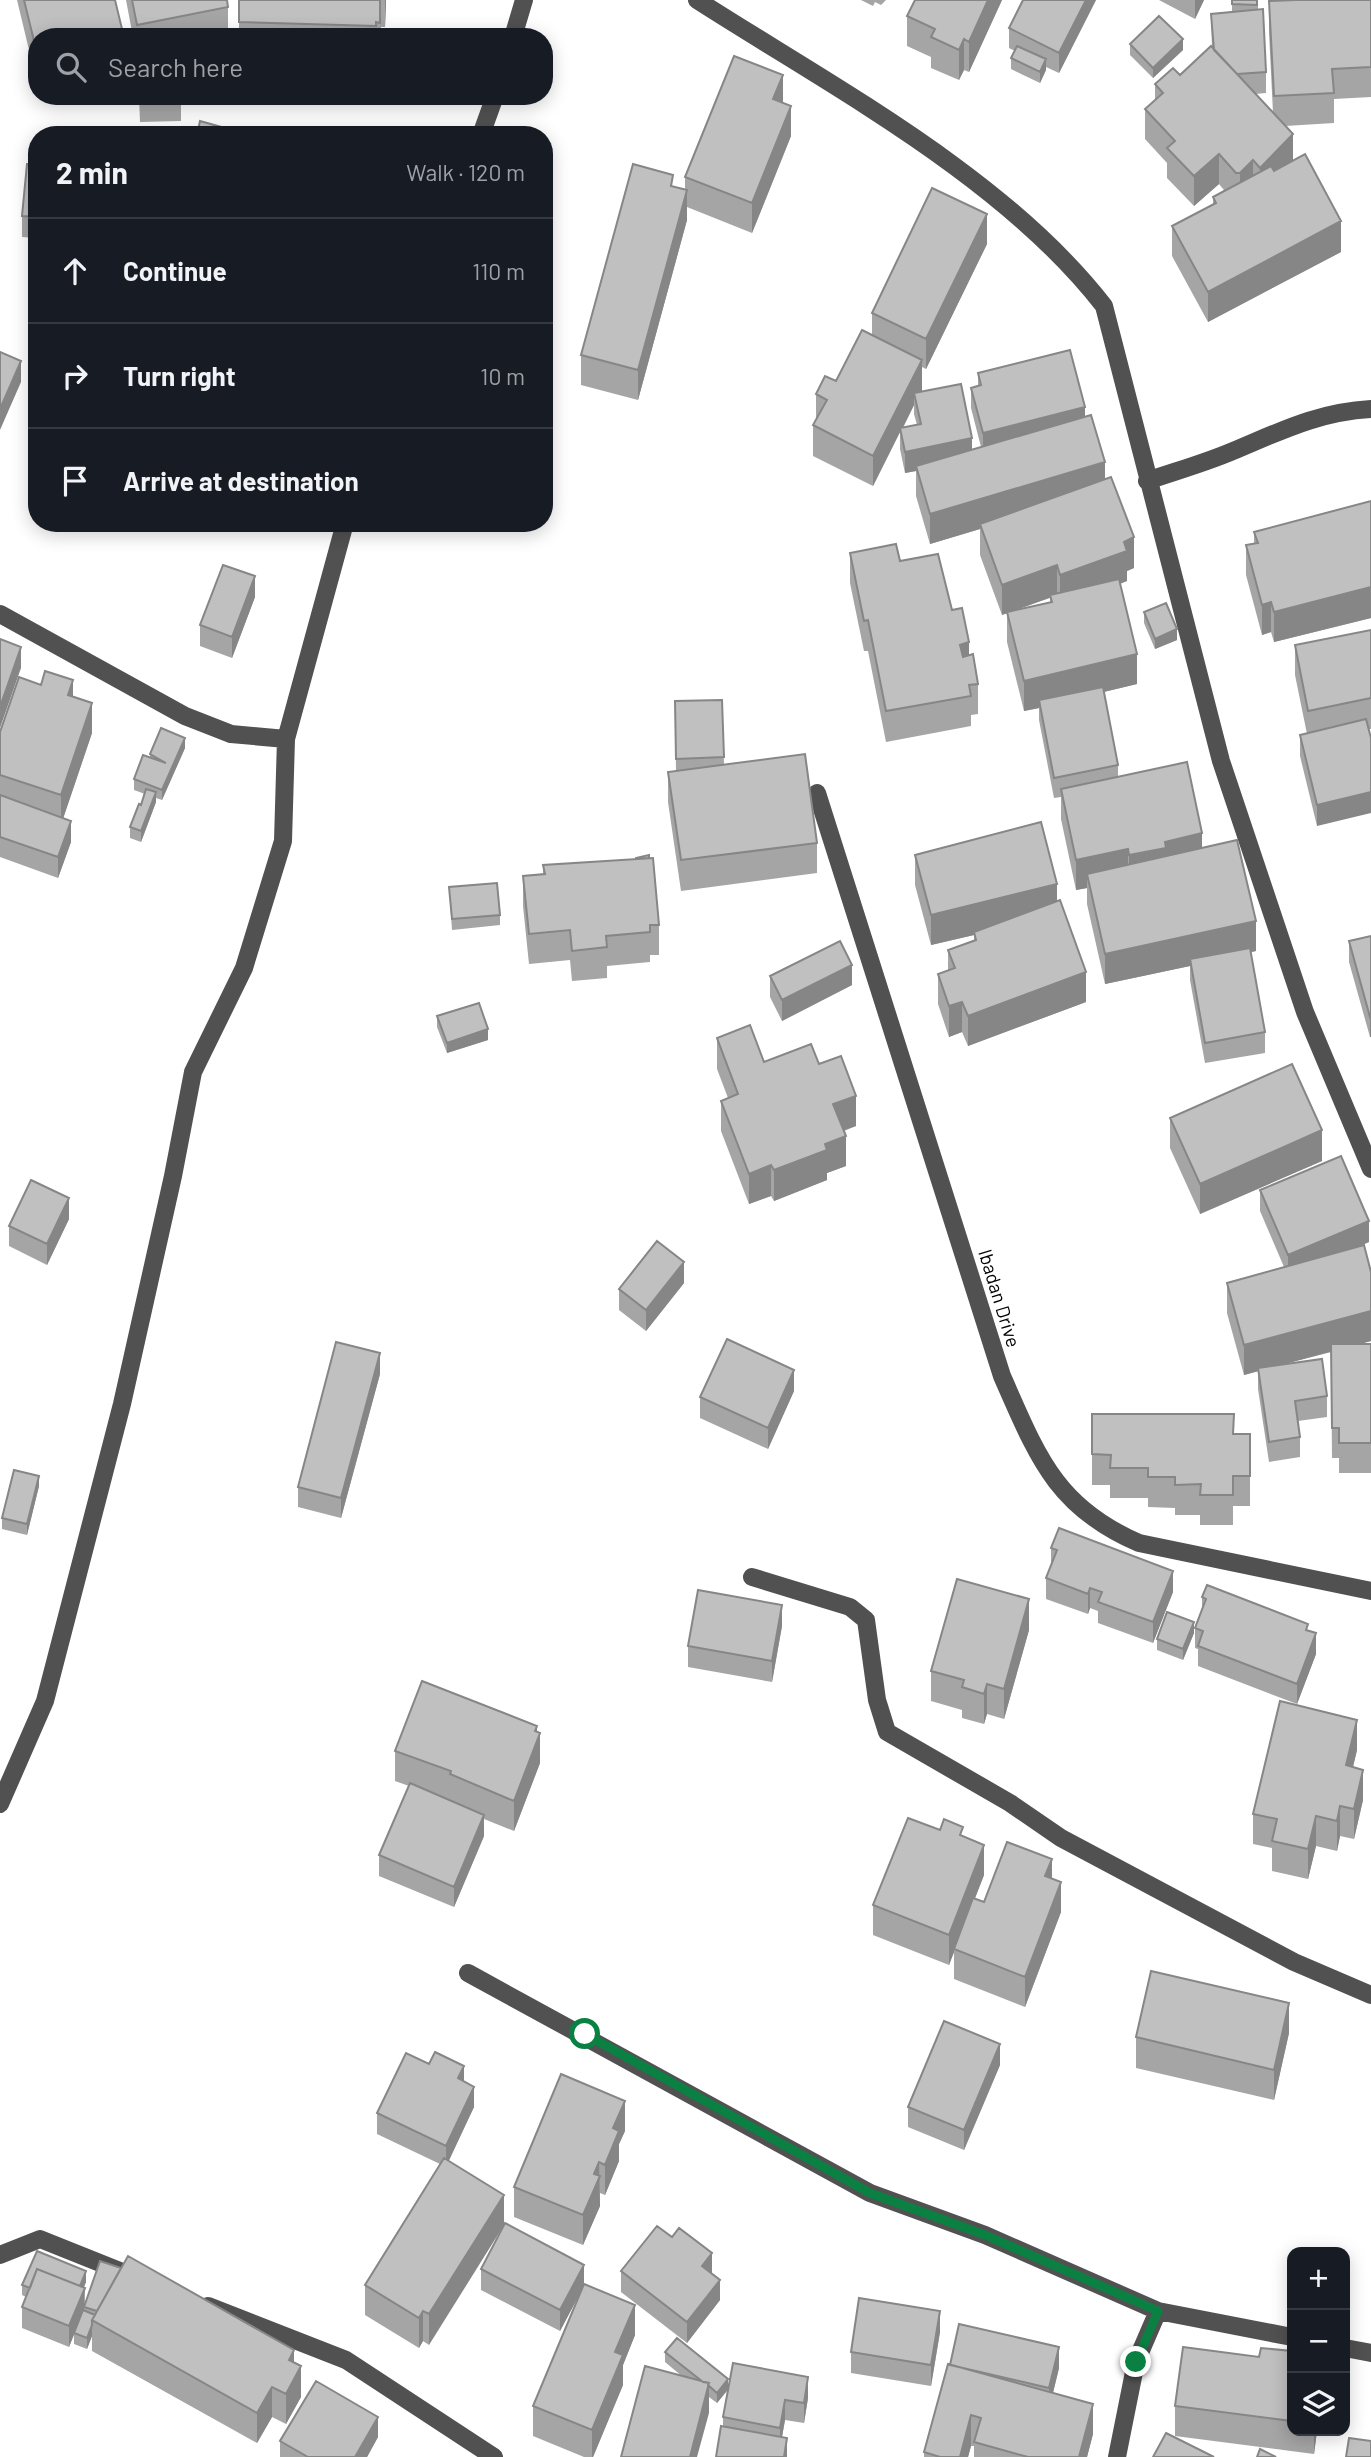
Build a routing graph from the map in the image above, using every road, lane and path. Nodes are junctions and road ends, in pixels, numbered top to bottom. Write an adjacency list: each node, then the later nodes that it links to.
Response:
1 (524, 0): 3 (street)
2 (697, 0): 7 (street)
3 (516, 28)
4 (492, 105): 5 (street)
5 (484, 126)
6 (1371, 409): 7 (street)
7 (1147, 481): 12 (street)
8 (343, 532): 10 (street)
9 (0, 614): 10 (street)
10 (286, 739): 15 (street)
11 (817, 793): 14 (street, Ibadan Drive)
12 (1371, 1170)
13 (752, 1577): 17 (street)
14 (1371, 1591)
15 (0, 1804)
16 (468, 1973): 21 (street)
17 (1371, 1995)
18 (0, 2256): 19 (street)
19 (142, 2279)
20 (193, 2300): 25 (street)
21 (1158, 2311): 22 (street); 26 (street)
22 (1287, 2336)
23 (1350, 2349): 24 (street)
24 (1371, 2353)
25 (494, 2457)
26 (1117, 2457)

